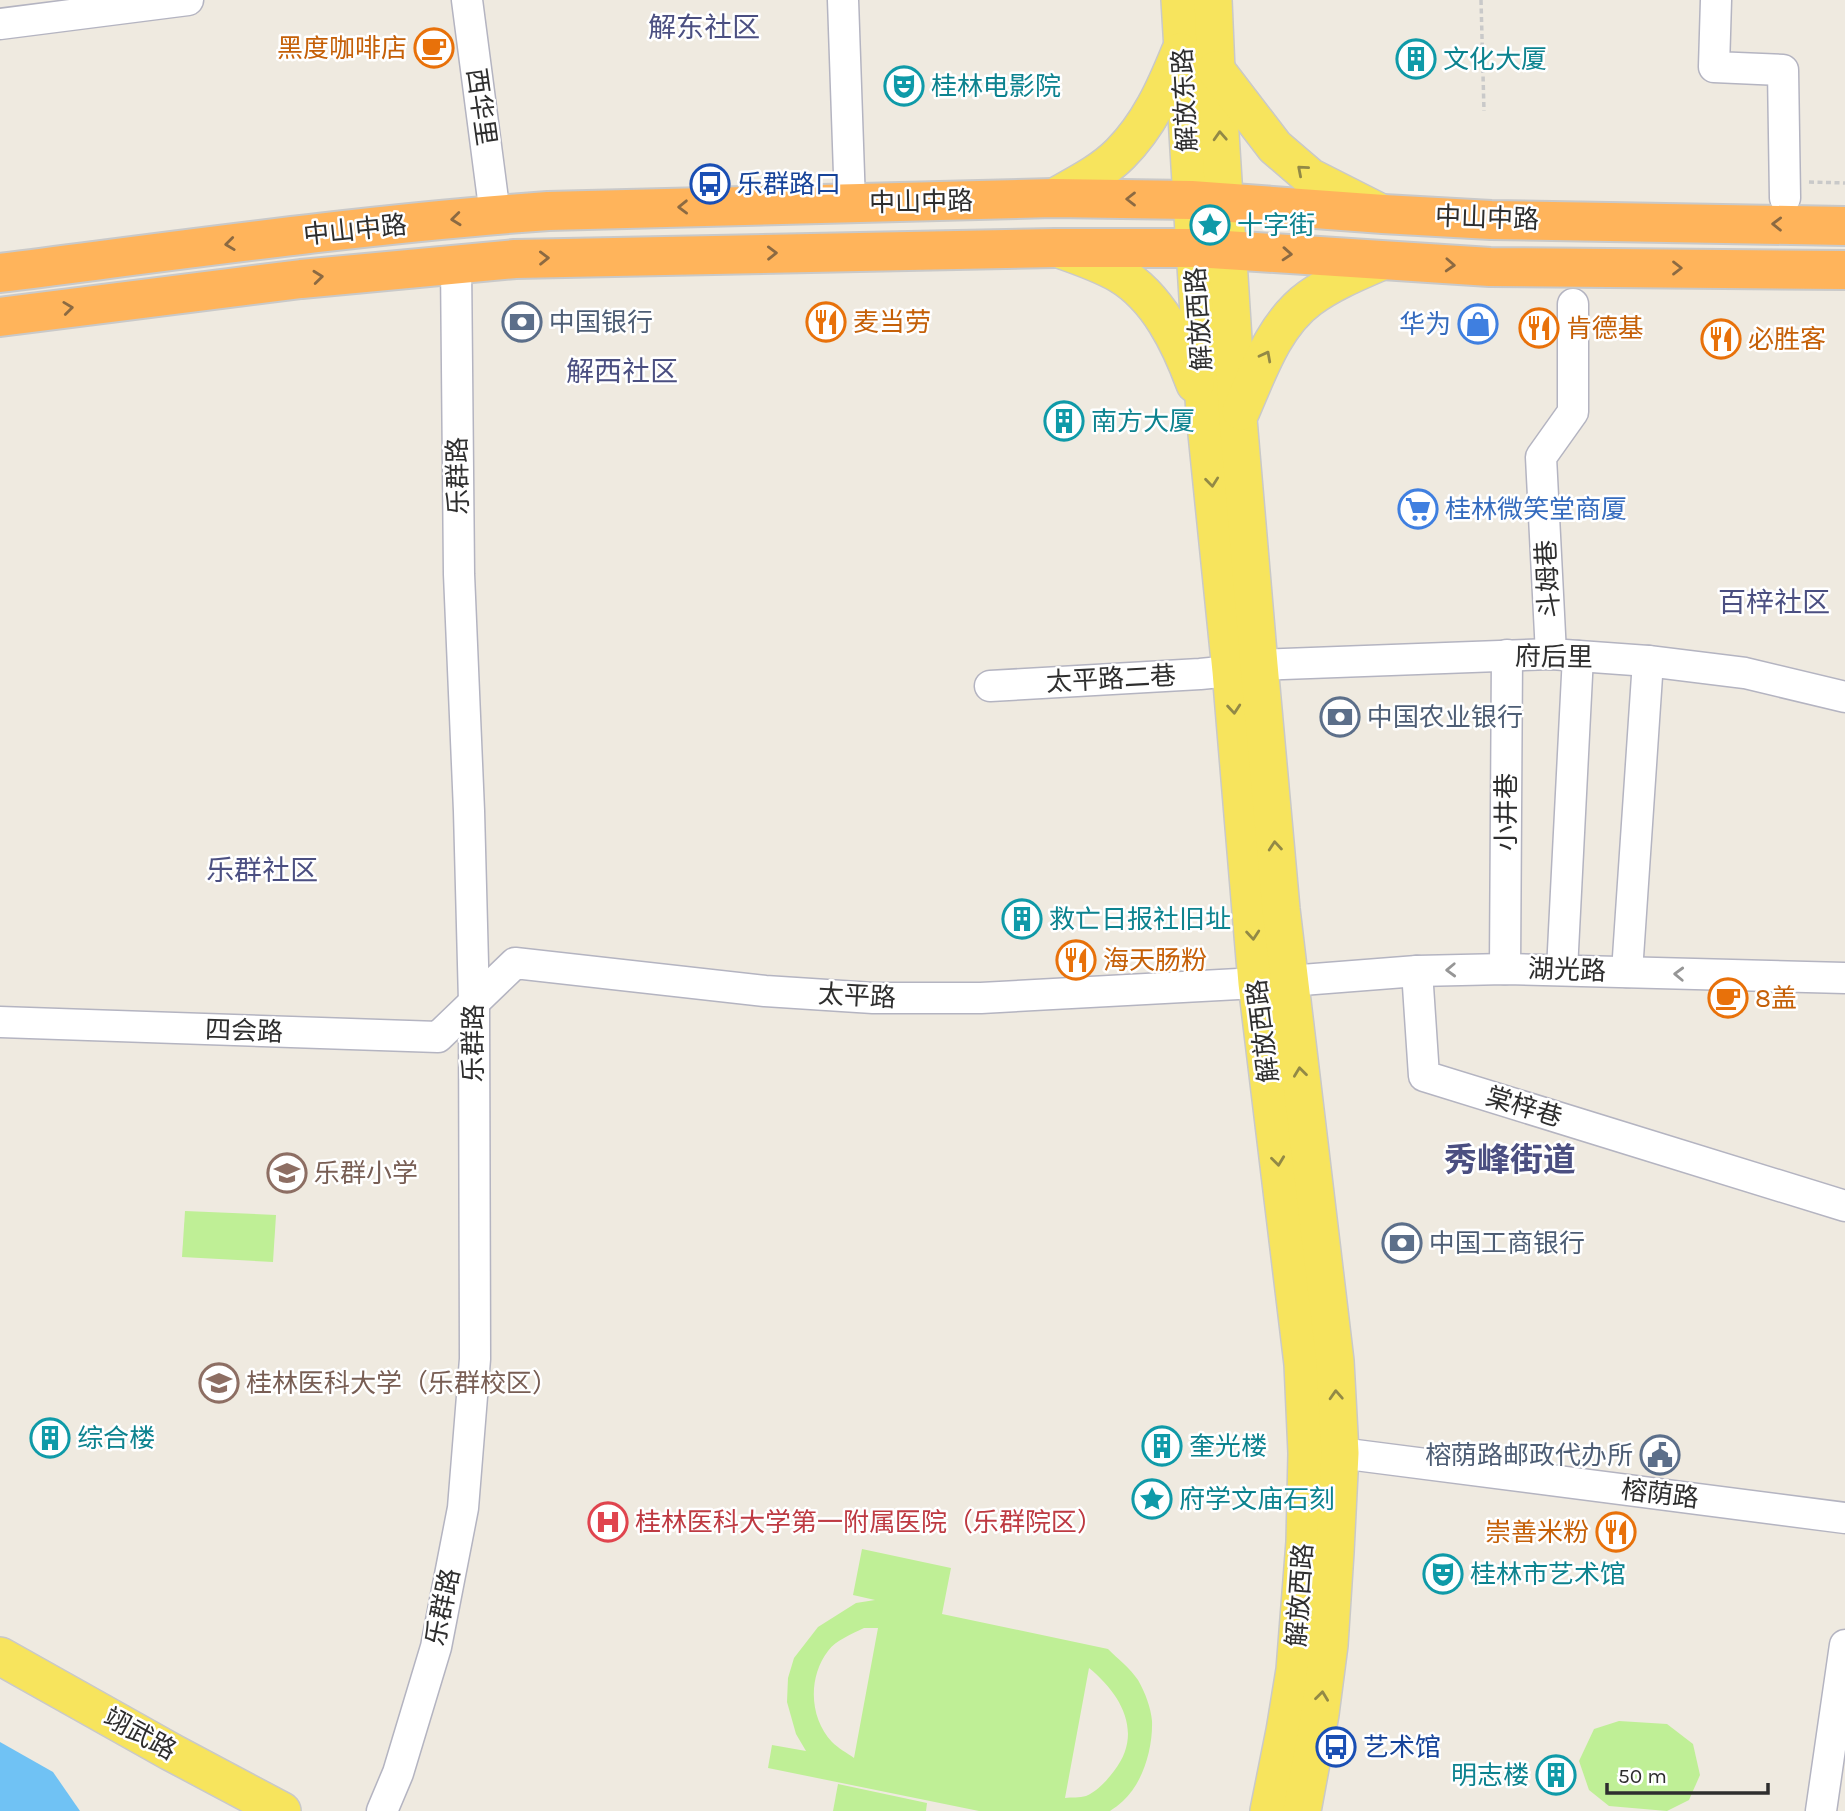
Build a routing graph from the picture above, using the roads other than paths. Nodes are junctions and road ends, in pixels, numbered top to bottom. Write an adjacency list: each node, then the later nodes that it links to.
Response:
1 (188, 0): 7 (street)
2 (467, 0): 15 (street, 西华里)
3 (843, 0): 13 (street)
4 (1180, 0): 8 (main road, 解放东路)
5 (1213, 0): 9 (main road, 解放东路)
6 (1716, 0): 10 (street)
7 (0, 24)
8 (1182, 47): 11 (main road); 12 (main road, 解放东路)
9 (1216, 70): 12 (main road, 解放东路, one-way to 9); 14 (main road, one-way to 9)
10 (1795, 190)
11 (1053, 198): 12 (highway, 中山中路, one-way to 11); 13 (highway, 中山中路)
12 (1208, 201): 14 (highway, 中山中路); 18 (main road, 解放西路)
13 (850, 203): 15 (highway, 中山中路, one-way to 15)
14 (1383, 214): 16 (highway, 中山中路, one-way to 14)
15 (495, 215): 22 (highway, 中山中路, one-way to 22)
16 (1845, 226)
17 (1055, 248): 18 (highway, 中山中路); 20 (highway, 中山中路, one-way to 17); 25 (main road)
18 (1211, 249): 19 (highway, 中山中路, one-way to 19); 25 (main road, 解放西路)
19 (1382, 261): 21 (highway, 中山中路, one-way to 21); 25 (main road, one-way to 19)
20 (456, 263): 24 (highway, 中山中路, one-way to 20); 38 (street, 乐群路)
21 (1845, 270)
22 (0, 273)
23 (1573, 304): 27 (street, 斗姆巷)
24 (0, 317)
25 (1221, 416): 29 (main road, 解放西路)
26 (1507, 655): 27 (street, 府后里); 29 (street, 府后里); 32 (street, 小井巷)
27 (1565, 655): 28 (street, 府后里); 33 (street, 斗姆巷)
28 (1648, 662): 31 (street, 府后里); 35 (street)
29 (1245, 668): 30 (street, 太平路二巷); 37 (main road, 解放西路)
30 (990, 686)
31 (1845, 697)
32 (1505, 969): 33 (street, 湖光路); 34 (street, 湖光路, one-way to 34)
33 (1562, 970): 35 (street, 湖光路)
34 (1417, 971): 37 (street, 湖光路); 40 (street, 棠梓巷)
35 (1627, 972): 36 (street, 湖光路, one-way to 35)
36 (1845, 978)
37 (1273, 982): 38 (street, 太平路); 41 (main road, 解放西路)
38 (474, 1002): 39 (street, 四会路); 46 (street, 乐群路)
39 (0, 1022)
40 (1845, 1206)
41 (1324, 1453): 42 (street, 榕荫路); 47 (main road, 解放西路); 48 (main road, 解放西路, one-way to 41)
42 (1845, 1518)
43 (1845, 1645): 49 (street)
44 (0, 1656): 45 (main road, 翊武路)
45 (282, 1811)
46 (382, 1811)
47 (1269, 1811)
48 (1302, 1811)
49 (1821, 1811)

